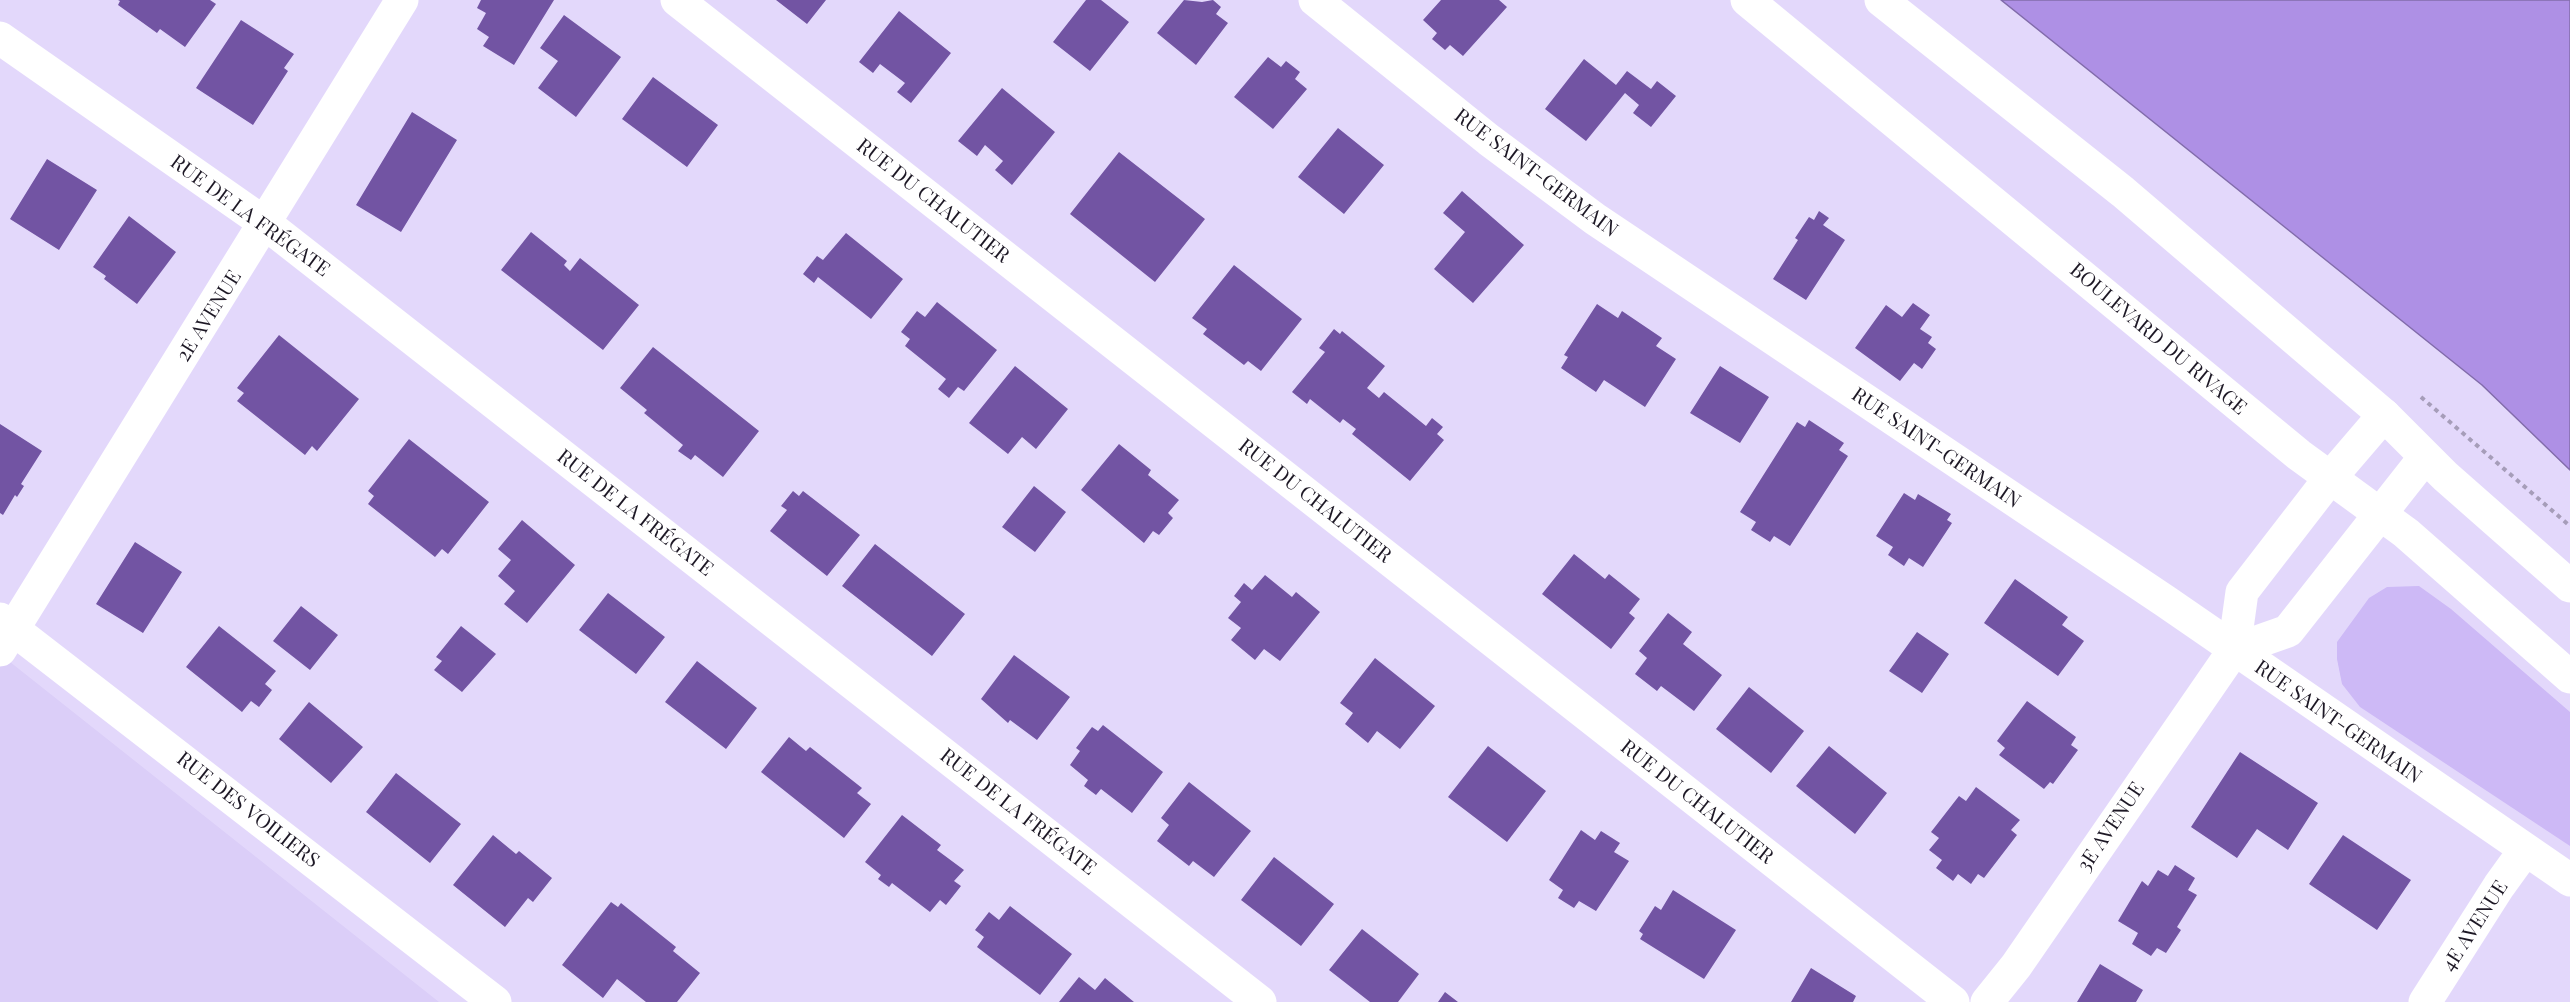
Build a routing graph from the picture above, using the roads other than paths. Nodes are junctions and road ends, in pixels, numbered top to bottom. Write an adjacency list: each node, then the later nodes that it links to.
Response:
1 (402, 0): 7 (street, 2E AVENUE)
2 (677, 0): 20 (street, RUE DU CHALUTIER)
3 (1315, 0): 14 (street, RUE SAINT-GERMAIN)
4 (1747, 0): 10 (street, BOULEVARD DU RIVAGE)
5 (1881, 0): 8 (street)
6 (0, 38): 7 (street, RUE DE LA FRÉGATE)
7 (266, 224): 13 (street, 2E AVENUE); 19 (street, RUE DE LA FRÉGATE)
8 (2384, 415): 9 (street); 10 (street)
9 (2425, 457): 11 (street); 12 (street)
10 (2330, 478): 11 (street, BOULEVARD DU RIVAGE); 14 (street)
11 (2380, 513): 14 (street); 15 (street, BOULEVARD DU RIVAGE)
12 (2570, 586)
13 (5, 633): 18 (street, RUE DES VOILIERS)
14 (2234, 650): 16 (street, RUE SAINT-GERMAIN); 21 (street, 3E AVENUE)
15 (2570, 677)
16 (2525, 850): 17 (street, RUE SAINT-GERMAIN); 22 (street, 4E AVENUE)
17 (2570, 880)
18 (495, 1002)
19 (1260, 1002)
20 (1953, 1002)
21 (1987, 1002)
22 (2426, 1002)

